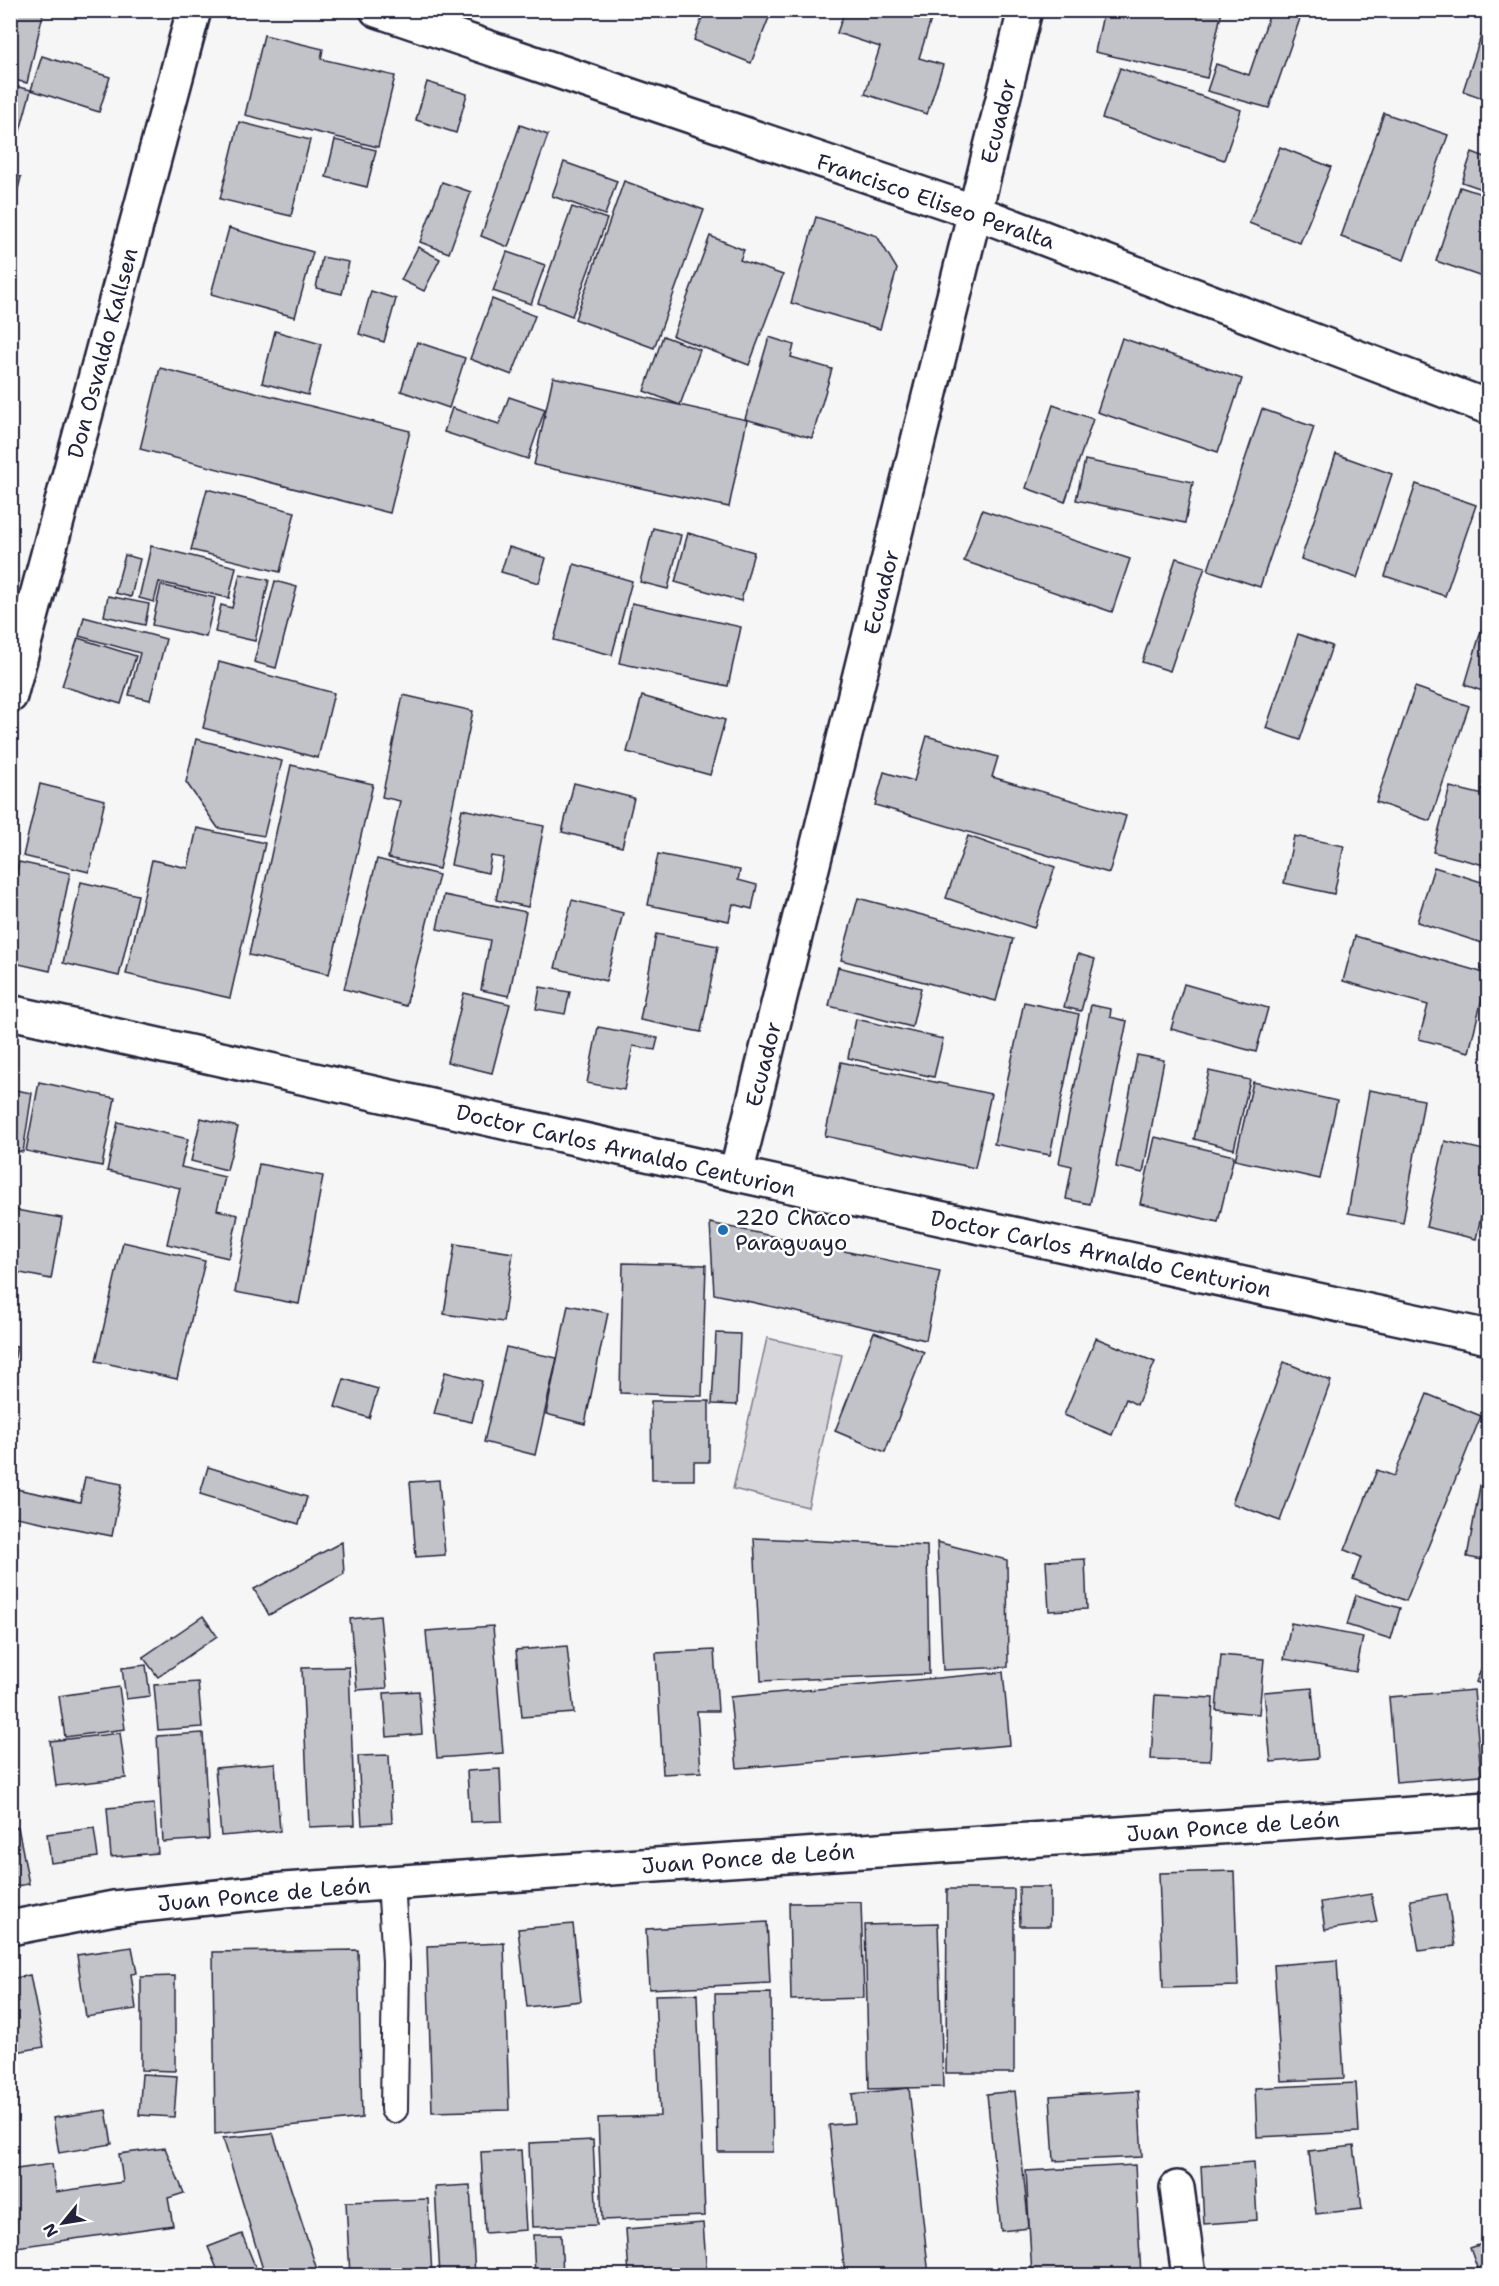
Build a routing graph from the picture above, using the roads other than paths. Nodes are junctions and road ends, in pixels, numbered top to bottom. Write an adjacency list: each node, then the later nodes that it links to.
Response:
1 (194, 10): 6 (street, Don Osvaldo Kallsen)
2 (377, 10): 4 (street, Francisco Eliseo Peralta)
3 (1025, 10): 4 (street, Ecuador)
4 (975, 212): 5 (street, Francisco Eliseo Peralta); 8 (street, Ecuador)
5 (1488, 407)
6 (10, 696)
7 (10, 1012): 8 (street, Doctor Carlos Arnaldo Centurion)
8 (736, 1174): 9 (street, Doctor Carlos Arnaldo Centurion)
9 (1488, 1337)
10 (1488, 1809): 11 (street, Juan Ponce de León)
11 (391, 1882): 12 (street, Juan Ponce de León); 13 (lane)
12 (10, 1928)
13 (394, 2109)
14 (1177, 2188): 15 (street)
15 (1189, 2276)

